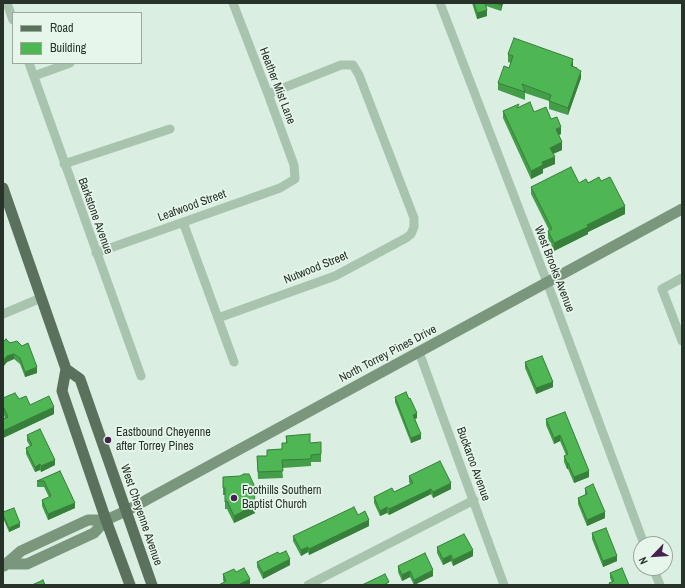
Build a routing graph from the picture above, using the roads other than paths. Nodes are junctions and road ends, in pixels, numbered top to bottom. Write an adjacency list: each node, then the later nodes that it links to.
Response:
1 (7, 3): 4 (street)
2 (440, 3): 17 (street, West Brooks Avenue)
3 (237, 4): 8 (street, Heather Mist Lane)
4 (12, 17)
5 (29, 64): 7 (street, Barkstone Avenue)
6 (67, 64): 7 (street)
7 (34, 76): 10 (street, Barkstone Avenue)
8 (268, 94): 11 (street, Heather Mist Lane); 20 (street, Nutwood Street)
9 (170, 129): 10 (street)
10 (64, 164): 15 (street, Barkstone Avenue)
11 (294, 179): 14 (street, Leafwood Street)
12 (3, 188): 18 (main road)
13 (682, 209): 17 (main road, North Torrey Pines Drive)
14 (183, 222): 15 (street, Leafwood Street); 20 (street)
15 (96, 253): 25 (street, Barkstone Avenue)
16 (682, 278): 21 (street)
17 (547, 282): 22 (main road, North Torrey Pines Drive); 29 (street, West Brooks Avenue)
18 (41, 298): 19 (street); 24 (main road)
19 (3, 314)
20 (218, 318): 23 (street)
21 (682, 341)
22 (419, 352): 26 (street, Buckaroo Avenue); 27 (main road, North Torrey Pines Drive)
23 (234, 362)
24 (66, 369): 27 (main road, West Cheyenne Avenue); 28 (main road)
25 (141, 376)
26 (474, 500): 35 (street); 36 (street, Buckaroo Avenue)
27 (126, 511): 28 (main road, North Torrey Pines Drive); 34 (main road, West Cheyenne Avenue)
28 (106, 520): 30 (main road, North Torrey Pines Drive); 31 (main road, North Torrey Pines Drive); 33 (main road)
29 (641, 536)
30 (43, 540): 31 (main road); 32 (main road, North Torrey Pines Drive)
31 (77, 541): 32 (main road, North Torrey Pines Drive)
32 (9, 565)
33 (130, 585)
34 (152, 585)
35 (308, 585)
36 (504, 585)

